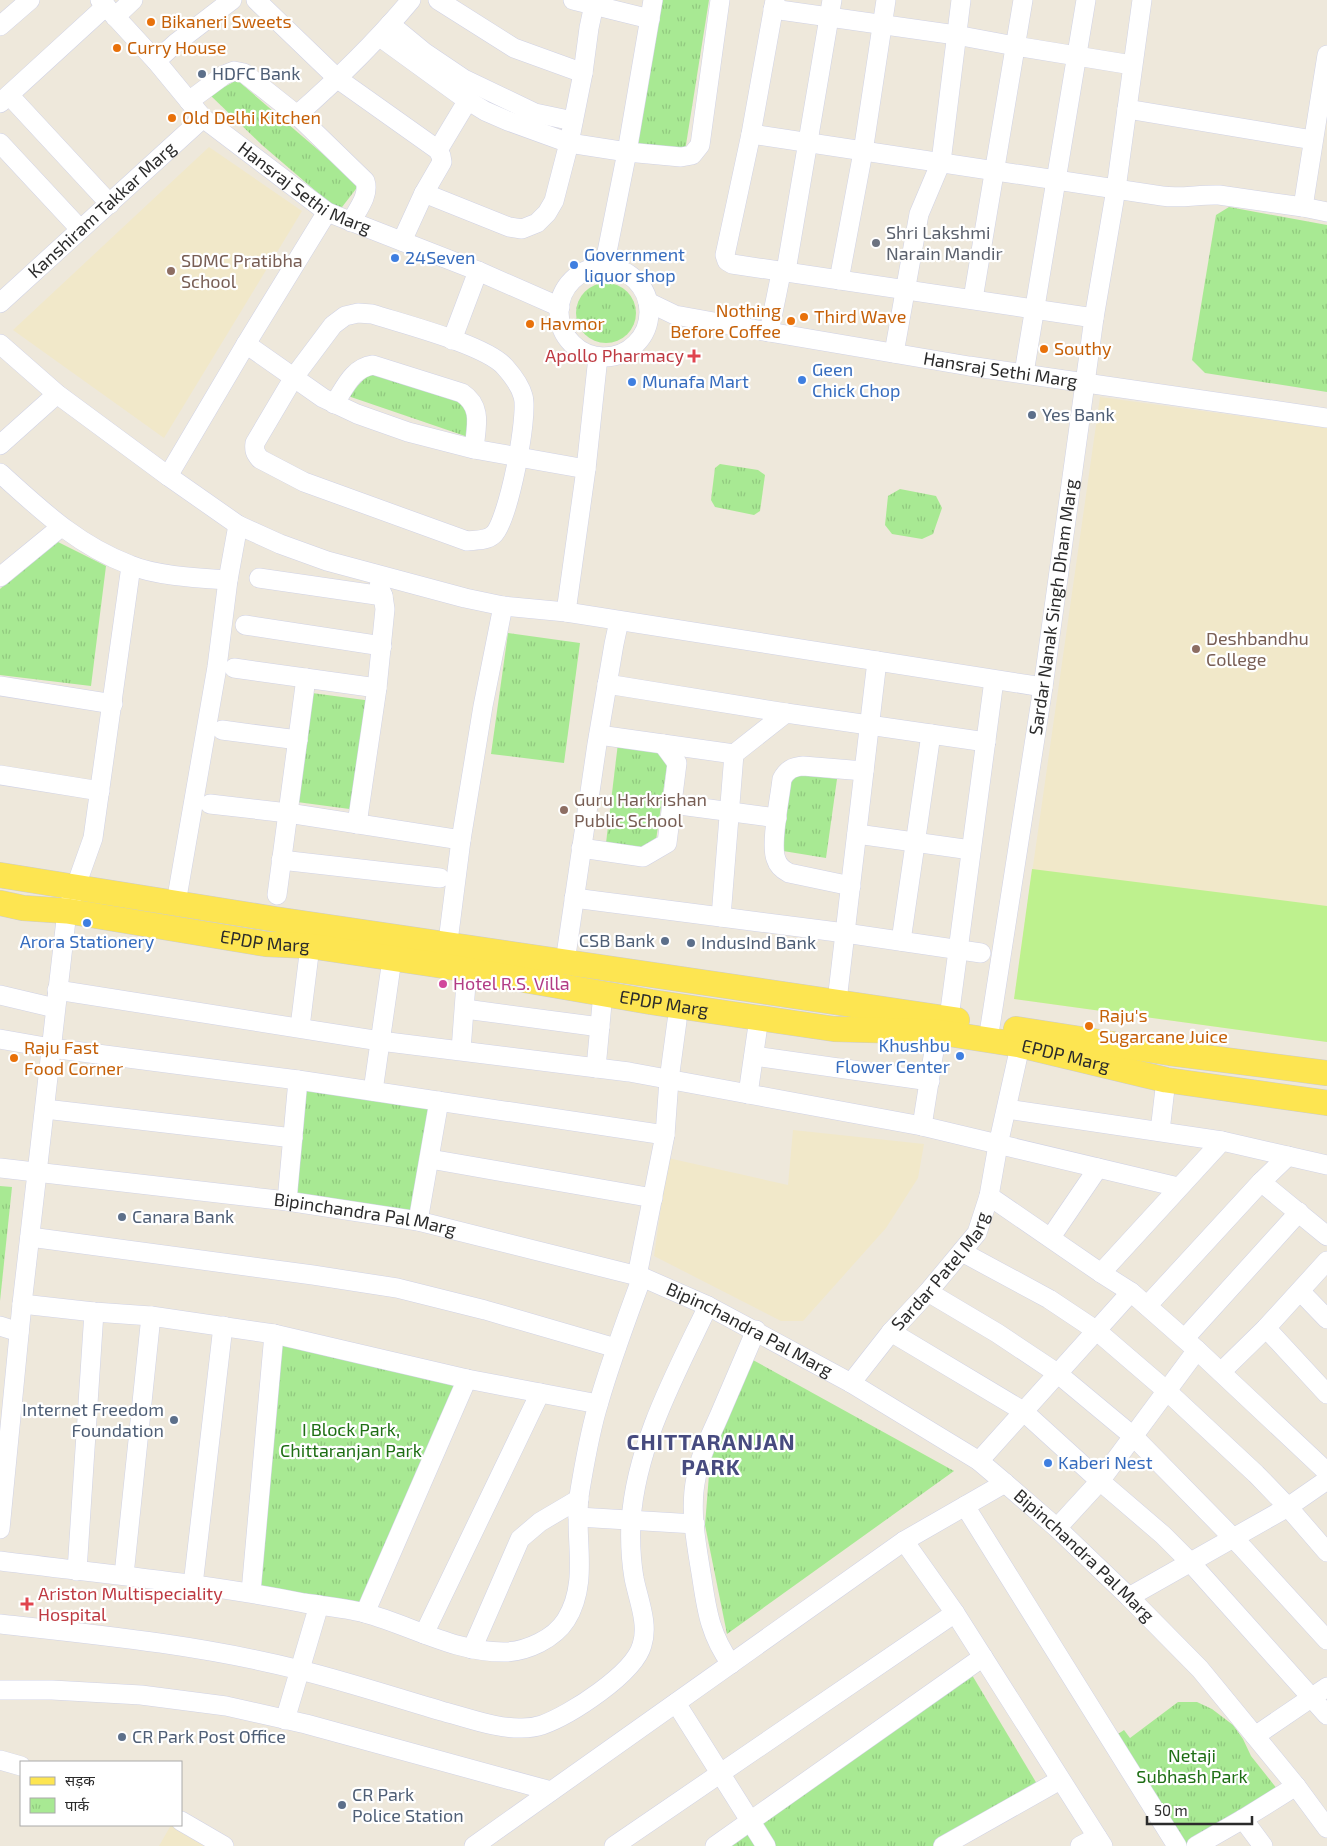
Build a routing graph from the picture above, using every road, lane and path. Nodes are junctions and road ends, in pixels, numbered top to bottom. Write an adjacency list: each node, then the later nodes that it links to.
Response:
1 (30, 0): 21 (street)
2 (133, 0): 17 (street)
3 (232, 0): 27 (street)
4 (256, 0): 30 (street)
5 (411, 0): 22 (street)
6 (438, 0): 29 (street)
7 (573, 0): 15 (street)
8 (653, 0): 19 (street)
9 (720, 0): 44 (street)
10 (886, 0): 20 (street)
11 (961, 0): 23 (street)
12 (1023, 0): 24 (street)
13 (1086, 0): 25 (street)
14 (1142, 0): 28 (street, Sardar Nanak Singh Dham Marg)
15 (594, 2): 19 (street); 29 (street)
16 (774, 5): 18 (street); 38 (street)
17 (107, 8): 27 (street, Hansraj Sethi Marg); 31 (street)
18 (830, 9): 20 (street); 42 (street)
19 (650, 18): 44 (street)
20 (881, 25): 23 (street); 45 (street)
21 (0, 26)
22 (385, 31): 30 (street); 33 (street); 37 (street)
23 (956, 35): 24 (street); 46 (street)
24 (1015, 46): 25 (street); 47 (street)
25 (1076, 56): 28 (street); 48 (street)
26 (1327, 56): 39 (street)
27 (156, 61): 32 (street, Hansraj Sethi Marg)
28 (1132, 65): 34 (street, Sardar Nanak Singh Dham Marg)
29 (583, 73): 37 (street)
30 (338, 79): 35 (street); 43 (street)
31 (4, 99): 51 (street)
32 (189, 100): 35 (street); 36 (street, Hansraj Sethi Marg)
33 (468, 100): 41 (street); 43 (street)
34 (1127, 109): 39 (street); 49 (street, Sardar Nanak Singh Dham Marg)
35 (297, 115): 55 (street)
36 (203, 118): 51 (street, Kanshiram Takkar Marg); 53 (street, Hansraj Sethi Marg)
37 (573, 121): 41 (street)
38 (751, 134): 42 (street); 60 (street)
39 (1314, 140): 52 (street)
40 (0, 143): 56 (street)
41 (569, 143): 44 (street); 50 (street)
42 (808, 143): 45 (street); 60 (street)
43 (438, 150): 50 (street)
44 (627, 152): 58 (street)
45 (863, 152): 46 (street); 61 (street)
46 (941, 162): 47 (street); 62 (street)
47 (994, 172): 48 (street); 63 (street)
48 (1056, 181): 49 (street); 67 (street)
49 (1116, 189): 52 (street); 69 (street, Sardar Nanak Singh Dham Marg)
50 (424, 193): 57 (street)
51 (110, 204): 56 (street, Kanshiram Takkar Marg)
52 (1303, 207): 54 (street)
53 (327, 212): 55 (street, Hansraj Sethi Marg); 74 (street)
54 (1327, 212)
55 (351, 222): 57 (street, Hansraj Sethi Marg)
56 (80, 229): 65 (street, Kanshiram Takkar Marg)
57 (402, 241): 59 (street, Hansraj Sethi Marg)
58 (604, 267): 64 (street); 66 (street)
59 (478, 271): 66 (street, Hansraj Sethi Marg); 72 (street)
60 (786, 271): 61 (street); 71 (street)
61 (840, 280): 62 (street)
62 (907, 290): 63 (street); 75 (street)
63 (973, 299): 67 (street)
64 (648, 302): 68 (street, Hansraj Sethi Marg); 70 (street)
65 (0, 303)
66 (560, 307): 76 (street)
67 (1034, 309): 69 (street); 77 (street)
68 (675, 315): 70 (street); 71 (street, Hansraj Sethi Marg)
69 (1094, 318): 79 (street, Sardar Nanak Singh Dham Marg)
70 (647, 327): 76 (street)
71 (769, 332): 75 (street, Hansraj Sethi Marg)
72 (452, 340): 78 (street); 85 (street)
73 (0, 344): 80 (street)
74 (246, 344): 78 (street); 88 (street)
75 (894, 353): 77 (street, Hansraj Sethi Marg)
76 (598, 357): 86 (street)
77 (1024, 373): 79 (street, Hansraj Sethi Marg)
78 (294, 377): 81 (street); 85 (street)
79 (1086, 382): 82 (street, Hansraj Sethi Marg); 108 (street, Sardar Nanak Singh Dham Marg)
80 (57, 394): 83 (street); 88 (street)
81 (334, 404): 84 (street); 84 (street)
82 (1327, 418)
83 (0, 445)
84 (474, 449): 85 (street)
85 (518, 457): 86 (street)
86 (586, 469): 98 (street)
87 (0, 473): 90 (street)
88 (168, 476): 89 (street)
89 (238, 524): 92 (street); 95 (street)
90 (61, 528): 91 (street); 93 (street)
91 (131, 566): 95 (street); 110 (street)
92 (373, 572): 96 (street); 97 (street)
93 (0, 577)
94 (259, 578): 96 (street)
95 (228, 580): 142 (street)
96 (383, 596): 101 (street)
97 (503, 606): 98 (street); 130 (street)
98 (566, 612): 99 (street)
99 (619, 621): 102 (street); 106 (street)
100 (245, 625): 101 (street)
101 (382, 646): 109 (street)
102 (876, 661): 105 (street); 112 (street)
103 (234, 668): 104 (street)
104 (306, 678): 109 (street); 115 (street)
105 (994, 680): 108 (street); 117 (street)
106 (607, 684): 111 (street); 116 (street)
107 (0, 686): 110 (street)
108 (1043, 687): 163 (street, Sardar Nanak Singh Dham Marg)
109 (378, 688): 128 (street)
110 (112, 704): 122 (street)
111 (786, 713): 112 (street); 119 (street)
112 (869, 725): 114 (street); 120 (street)
113 (222, 730): 115 (street)
114 (931, 734): 117 (street); 131 (street)
115 (298, 740): 126 (street)
116 (598, 740): 118 (street); 132 (street)
117 (986, 742): 133 (street)
118 (663, 744): 119 (street); 124 (street)
119 (734, 754): 125 (street)
120 (864, 771): 127 (street); 129 (street)
121 (0, 775): 122 (street)
122 (100, 791): 138 (street)
123 (210, 804): 126 (street)
124 (672, 804): 125 (street); 132 (street)
125 (729, 812): 127 (street); 144 (street)
126 (288, 813): 128 (street); 134 (street)
127 (777, 818): 137 (street)
128 (357, 824): 130 (street)
129 (857, 834): 131 (street); 137 (street)
130 (461, 840): 151 (street)
131 (915, 842): 133 (street); 146 (street)
132 (582, 848): 140 (street)
133 (971, 850): 148 (street)
134 (281, 860): 136 (street); 139 (street)
135 (0, 875): 138 (main road, EPDP Marg)
136 (440, 878)
137 (851, 886): 145 (street)
138 (74, 888): 142 (main road, EPDP Marg); 143 (street)
139 (277, 895)
140 (574, 898): 144 (street); 152 (street)
141 (0, 903): 143 (main road, EPDP Marg)
142 (176, 903): 151 (main road, EPDP Marg)
143 (67, 911): 147 (main road, EPDP Marg); 155 (street)
144 (721, 917): 145 (street)
145 (845, 933): 146 (street); 156 (street)
146 (901, 941): 148 (street)
147 (310, 946): 150 (main road, EPDP Marg); 161 (street)
148 (957, 949): 149 (street); 160 (street)
149 (981, 953)
150 (392, 959): 151 (main road, EPDP Marg); 166 (street)
151 (453, 960): 152 (main road, EPDP Marg); 153 (main road, EPDP Marg); 157 (street)
152 (565, 962): 156 (main road, EPDP Marg)
153 (603, 993): 158 (main road, EPDP Marg); 162 (street)
154 (0, 995): 155 (street)
155 (56, 999): 161 (street); 167 (street)
156 (837, 1001): 160 (main road, EPDP Marg)
157 (465, 1009): 162 (street); 168 (street)
158 (759, 1018): 160 (main road, EPDP Marg); 169 (street)
159 (677, 1022): 173 (street)
160 (943, 1025): 163 (main road, EPDP Marg); 175 (street)
161 (300, 1027): 166 (street)
162 (600, 1027): 170 (street)
163 (989, 1033): 164 (main road, EPDP Marg)
164 (1022, 1038): 171 (main road, EPDP Marg); 174 (main road, EPDP Marg); 180 (street, Sardar Patel Marg)
165 (0, 1039): 167 (street)
166 (380, 1041): 168 (street); 176 (street)
167 (51, 1048): 172 (street); 181 (street)
168 (460, 1050): 170 (street)
169 (754, 1056): 175 (street); 177 (street)
170 (596, 1068): 173 (street)
171 (1327, 1073)
172 (298, 1080): 176 (street); 185 (street)
173 (669, 1080): 177 (street); 184 (street)
174 (1166, 1080): 179 (main road, EPDP Marg); 183 (street)
175 (930, 1081): 182 (street)
176 (373, 1091): 178 (street)
177 (748, 1094): 182 (street)
178 (439, 1101): 184 (street); 189 (street)
179 (1327, 1103)
180 (1007, 1108): 183 (street); 187 (street, Sardar Patel Marg)
181 (45, 1109): 185 (street); 193 (street)
182 (922, 1126): 187 (street)
183 (1160, 1130): 186 (street)
184 (665, 1136): 197 (street)
185 (293, 1138): 198 (street)
186 (1222, 1141): 188 (street); 195 (street)
187 (998, 1145): 192 (street); 196 (street, Sardar Patel Marg)
188 (1288, 1156): 190 (street); 194 (street)
189 (430, 1159): 197 (street); 200 (street)
190 (1327, 1165)
191 (0, 1168): 193 (street, Bipinchandra Pal Marg)
192 (1098, 1168): 195 (street); 203 (street)
193 (38, 1172): 198 (street, Bipinchandra Pal Marg); 202 (street)
194 (1261, 1182): 199 (street); 213 (street)
195 (1178, 1187): 206 (street)
196 (989, 1196): 203 (street); 204 (street, Sardar Patel Marg)
197 (653, 1198): 207 (street)
198 (287, 1201): 200 (street, Bipinchandra Pal Marg)
199 (1299, 1212): 201 (street); 225 (street)
200 (418, 1221): 207 (street, Bipinchandra Pal Marg)
201 (1327, 1236)
202 (30, 1237): 211 (street); 226 (street)
203 (1051, 1237): 206 (street)
204 (962, 1252): 208 (street, Sardar Patel Marg); 221 (street)
205 (1327, 1261): 210 (street)
206 (1101, 1273): 209 (street)
207 (639, 1276): 212 (street, Bipinchandra Pal Marg); 226 (street)
208 (928, 1292): 223 (street, Sardar Patel Marg); 228 (street)
209 (1131, 1292): 213 (street); 221 (street)
210 (1300, 1292): 216 (street); 219 (street)
211 (22, 1304): 214 (street); 222 (street)
212 (708, 1306): 220 (street, Bipinchandra Pal Marg); 247 (street)
213 (1148, 1306): 225 (street)
214 (94, 1312): 215 (street); 256 (street)
215 (151, 1316): 218 (street); 257 (street)
216 (1327, 1319)
217 (0, 1326): 222 (street)
218 (223, 1326): 224 (street); 258 (street)
219 (1266, 1328): 227 (street); 233 (street)
220 (756, 1330): 230 (street, Bipinchandra Pal Marg); 248 (street)
221 (1097, 1331): 228 (street); 231 (street)
222 (19, 1332): 234 (street)
223 (891, 1332): 230 (street, Sardar Patel Marg); 236 (street)
224 (274, 1334): 229 (street); 259 (street)
225 (1191, 1344): 227 (street); 231 (street)
226 (616, 1348): 235 (street)
227 (1221, 1372): 240 (street)
228 (1056, 1373): 236 (street); 237 (street)
229 (467, 1379): 232 (street); 262 (street)
230 (851, 1383): 238 (street, Bipinchandra Pal Marg)
231 (1168, 1392): 237 (street); 245 (street)
232 (540, 1393): 235 (street); 265 (street)
233 (1327, 1394)
234 (6, 1398): 239 (street)
235 (598, 1404): 246 (street)
236 (1023, 1410): 238 (street); 242 (street)
237 (1134, 1437): 242 (street); 251 (street)
238 (979, 1461): 243 (street, Bipinchandra Pal Marg)
239 (3, 1463): 250 (street)
240 (1327, 1472)
241 (1327, 1480): 245 (street)
242 (1100, 1481): 249 (street); 255 (street)
243 (1005, 1483): 244 (street); 249 (street, Bipinchandra Pal Marg)
244 (965, 1506): 252 (street); 295 (street)
245 (1288, 1507): 251 (street); 253 (street)
246 (578, 1508): 247 (street); 267 (street); 267 (street)
247 (631, 1521): 248 (street); 270 (street)
248 (694, 1524): 269 (street)
249 (1057, 1528): 260 (street, Bipinchandra Pal Marg)
250 (0, 1529)
251 (1234, 1539): 255 (street); 266 (street)
252 (904, 1542): 263 (street); 269 (street)
253 (1327, 1552)
254 (0, 1561): 256 (street)
255 (1191, 1563): 260 (street); 272 (street)
256 (77, 1570): 257 (street)
257 (124, 1575): 258 (street)
258 (193, 1584): 259 (street)
259 (251, 1592): 261 (street)
260 (1129, 1597): 276 (street, Bipinchandra Pal Marg)
261 (318, 1605): 262 (street); 270 (street)
262 (364, 1613): 265 (street)
263 (955, 1614): 268 (street); 279 (street)
264 (0, 1624): 270 (street)
265 (424, 1634): 267 (street)
266 (1325, 1635)
267 (472, 1649)
268 (983, 1657): 280 (street); 285 (street)
269 (732, 1664): 273 (street)
270 (299, 1670): 275 (street)
271 (0, 1690): 275 (street)
272 (1319, 1692): 274 (street); 276 (street)
273 (676, 1703): 279 (street); 282 (street)
274 (1327, 1714)
275 (285, 1720): 282 (street)
276 (1255, 1736): 281 (street, Bipinchandra Pal Marg)
277 (0, 1760): 278 (street)
278 (20, 1766)
279 (720, 1774): 285 (street); 291 (street)
280 (1060, 1780): 287 (street); 294 (street)
281 (1296, 1786): 283 (street); 286 (street, Bipinchandra Pal Marg)
282 (551, 1791): 290 (street)
283 (1243, 1819): 288 (street); 296 (street)
284 (182, 1822): 289 (street)
285 (750, 1822): 292 (street); 293 (street)
286 (1327, 1828)
287 (1093, 1843)
288 (1202, 1845)
289 (224, 1846)
290 (474, 1846)
291 (614, 1846)
292 (715, 1846)
293 (766, 1846)
294 (943, 1846)
295 (1177, 1846)
296 (1263, 1846)

